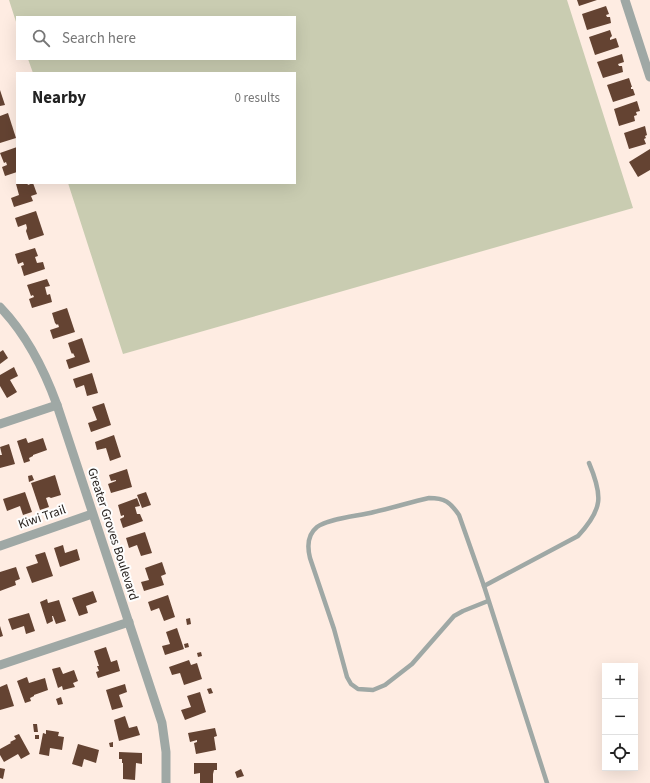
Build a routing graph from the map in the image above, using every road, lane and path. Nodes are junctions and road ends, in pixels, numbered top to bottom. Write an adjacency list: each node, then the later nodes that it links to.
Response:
1 (625, 0): 2 (street)
2 (650, 77)
3 (0, 307): 4 (street, Greater Groves Boulevard)
4 (57, 405): 5 (street); 7 (street, Greater Groves Boulevard)
5 (0, 424)
6 (589, 463): 9 (lane)
7 (92, 514): 8 (street, Kiwi Trail); 11 (street, Greater Groves Boulevard)
8 (0, 546)
9 (484, 586): 10 (lane); 10 (lane)
10 (488, 601): 14 (lane)
11 (129, 622): 12 (street); 13 (street, Greater Groves Boulevard)
12 (0, 665)
13 (166, 783)
14 (547, 783)

